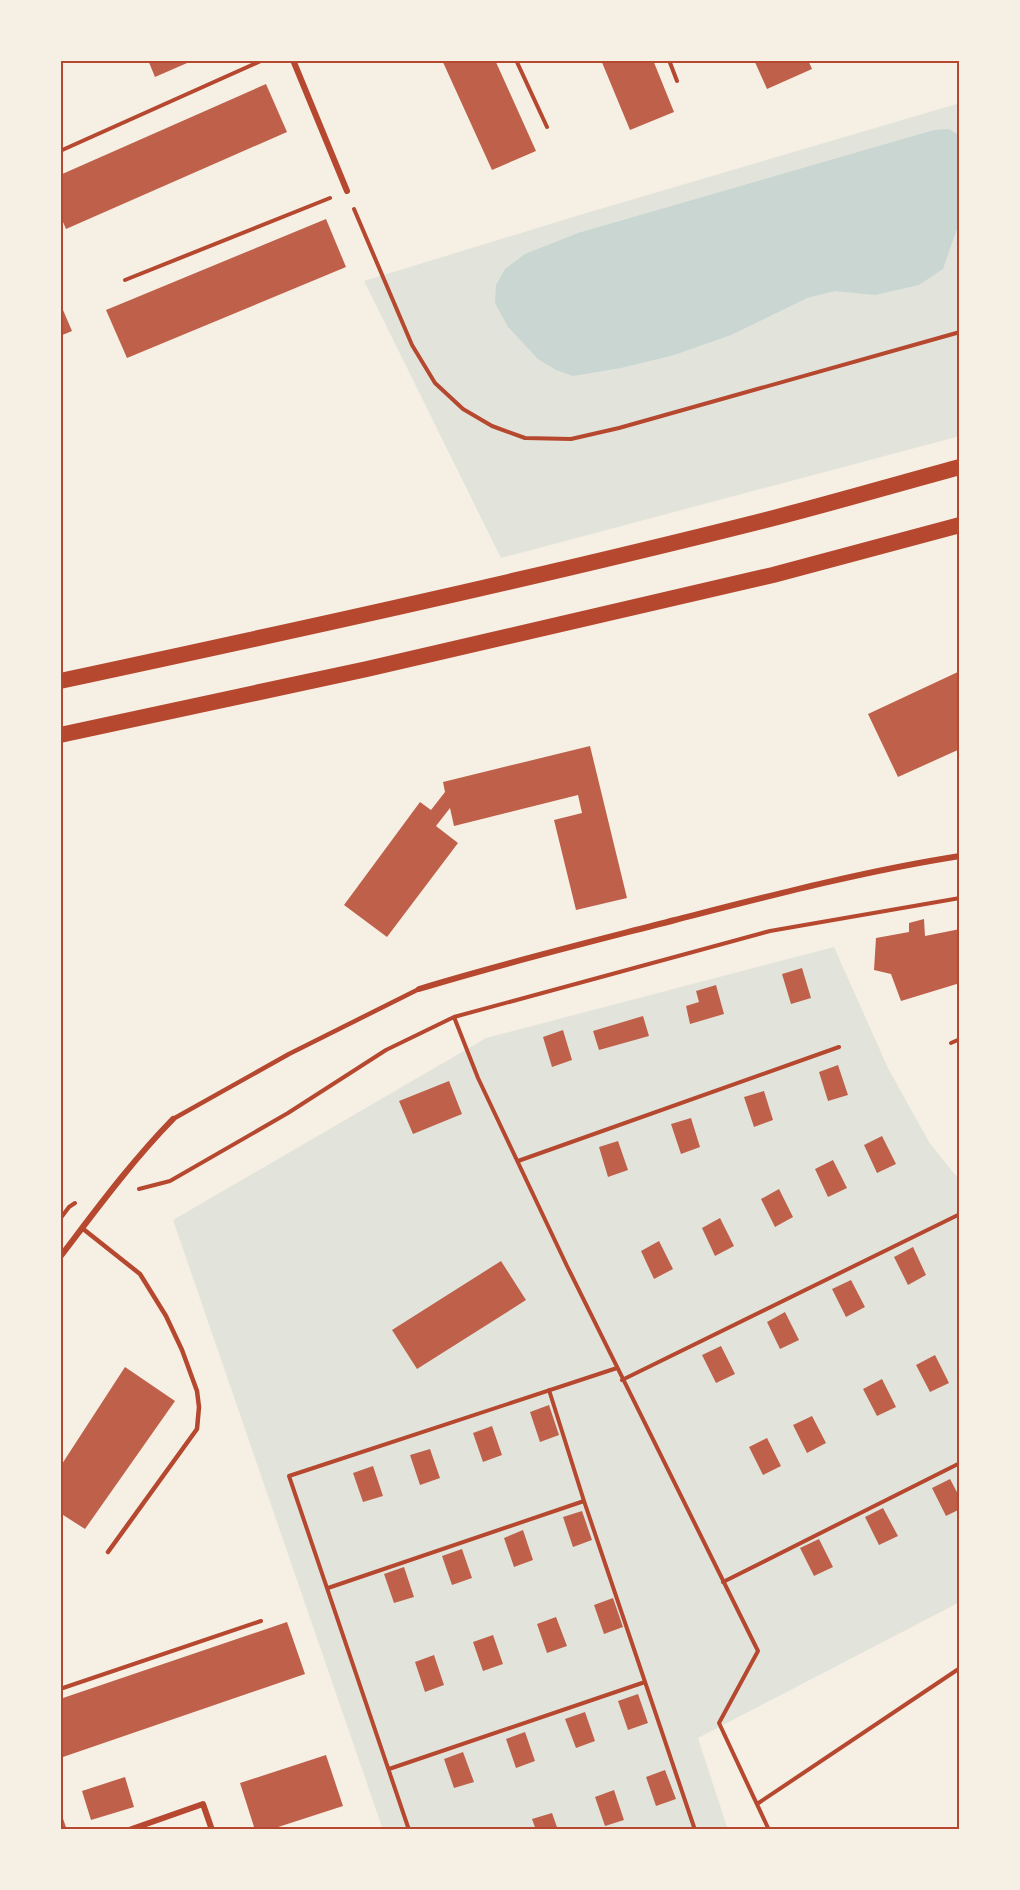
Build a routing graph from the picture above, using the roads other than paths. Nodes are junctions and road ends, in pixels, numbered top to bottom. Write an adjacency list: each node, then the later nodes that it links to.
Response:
1 (293, 60): 2 (street)
2 (347, 191)
3 (960, 467): 5 (highway)
4 (960, 525): 6 (highway)
5 (60, 681)
6 (60, 735)
7 (960, 856): 8 (street)
8 (419, 989): 9 (lane)
9 (173, 1119): 10 (street)
10 (82, 1228): 11 (street); 12 (lane)
11 (60, 1257)
12 (108, 1552)
13 (129, 1830): 14 (street)
14 (212, 1830)

